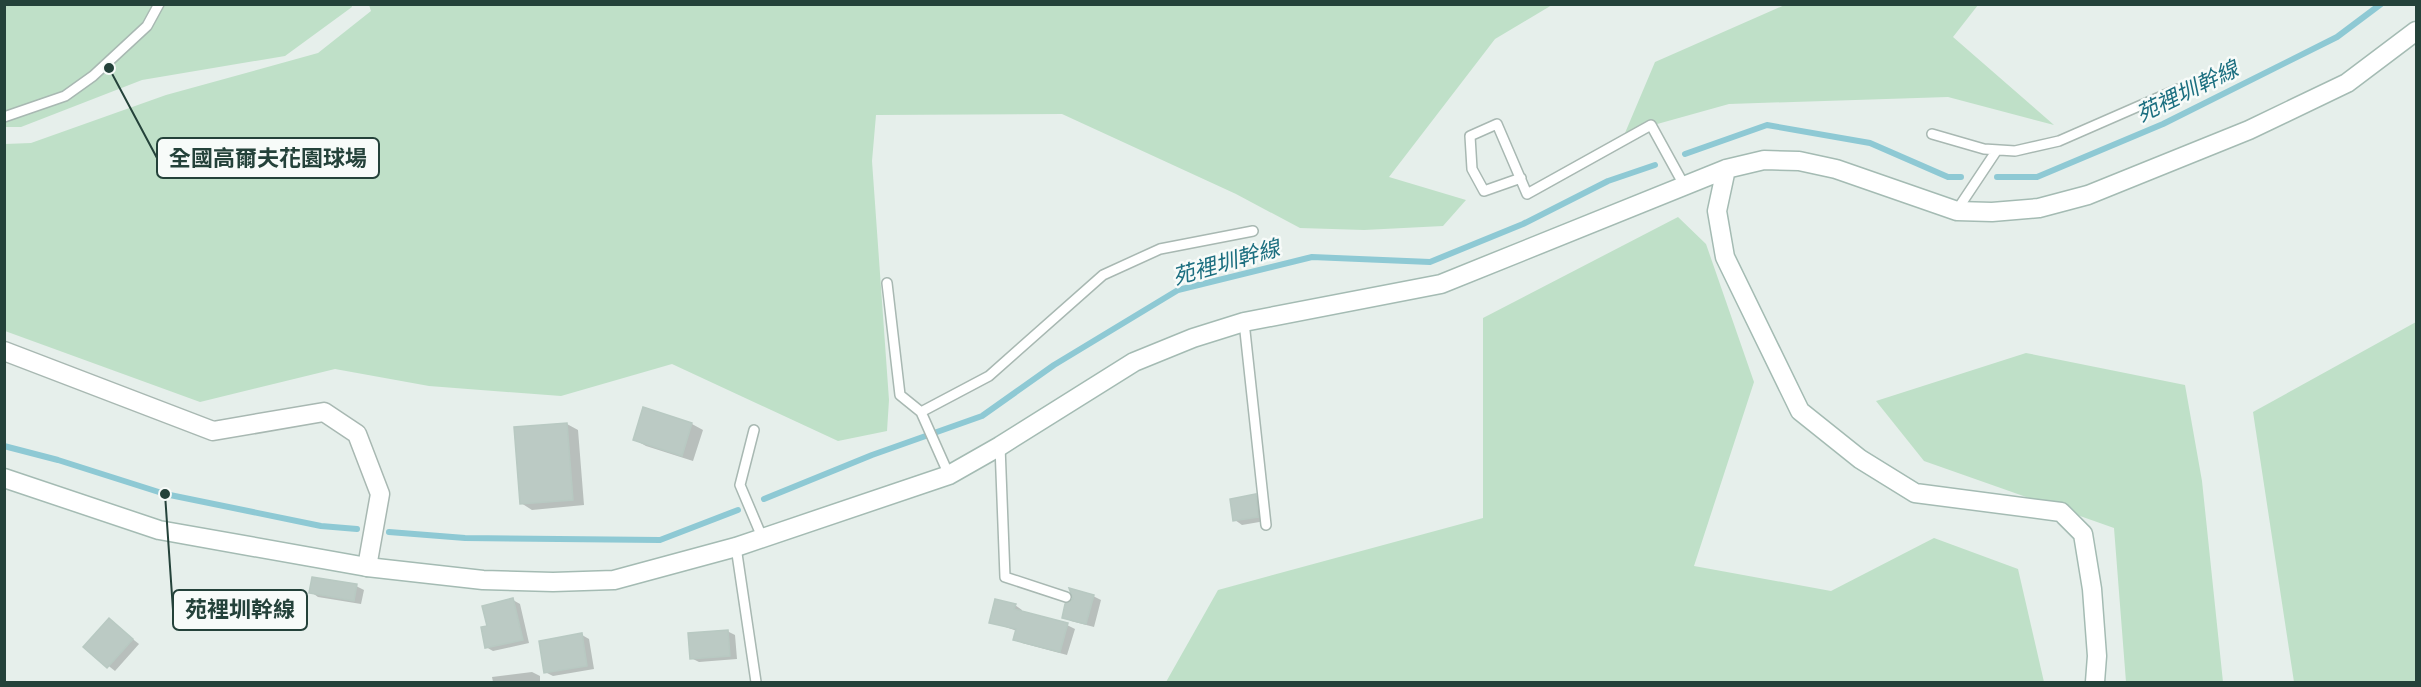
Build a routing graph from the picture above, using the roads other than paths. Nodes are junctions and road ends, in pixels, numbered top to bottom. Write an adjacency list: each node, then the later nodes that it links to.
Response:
1 (159, 4): 4 (lane)
2 (2416, 31): 10 (street)
3 (2178, 89): 6 (lane)
4 (4, 117)
5 (1932, 134): 6 (lane)
6 (1997, 150): 10 (lane)
7 (1726, 168): 9 (street); 10 (street); 26 (street)
8 (1521, 178): 8 (lane); 9 (lane)
9 (1684, 185): 13 (street)
10 (1957, 211)
11 (1252, 231): 15 (lane)
12 (887, 283): 15 (lane)
13 (1244, 322): 17 (street); 20 (lane)
14 (4, 351): 23 (street)
15 (921, 412): 18 (lane)
16 (754, 430): 21 (lane)
17 (1000, 446): 18 (street); 24 (lane)
18 (949, 475): 21 (street)
19 (4, 478): 23 (street)
20 (1266, 525)
21 (762, 537): 22 (street)
22 (736, 547): 23 (street); 25 (lane)
23 (367, 567)
24 (1066, 597)
25 (756, 682)
26 (2095, 682)

